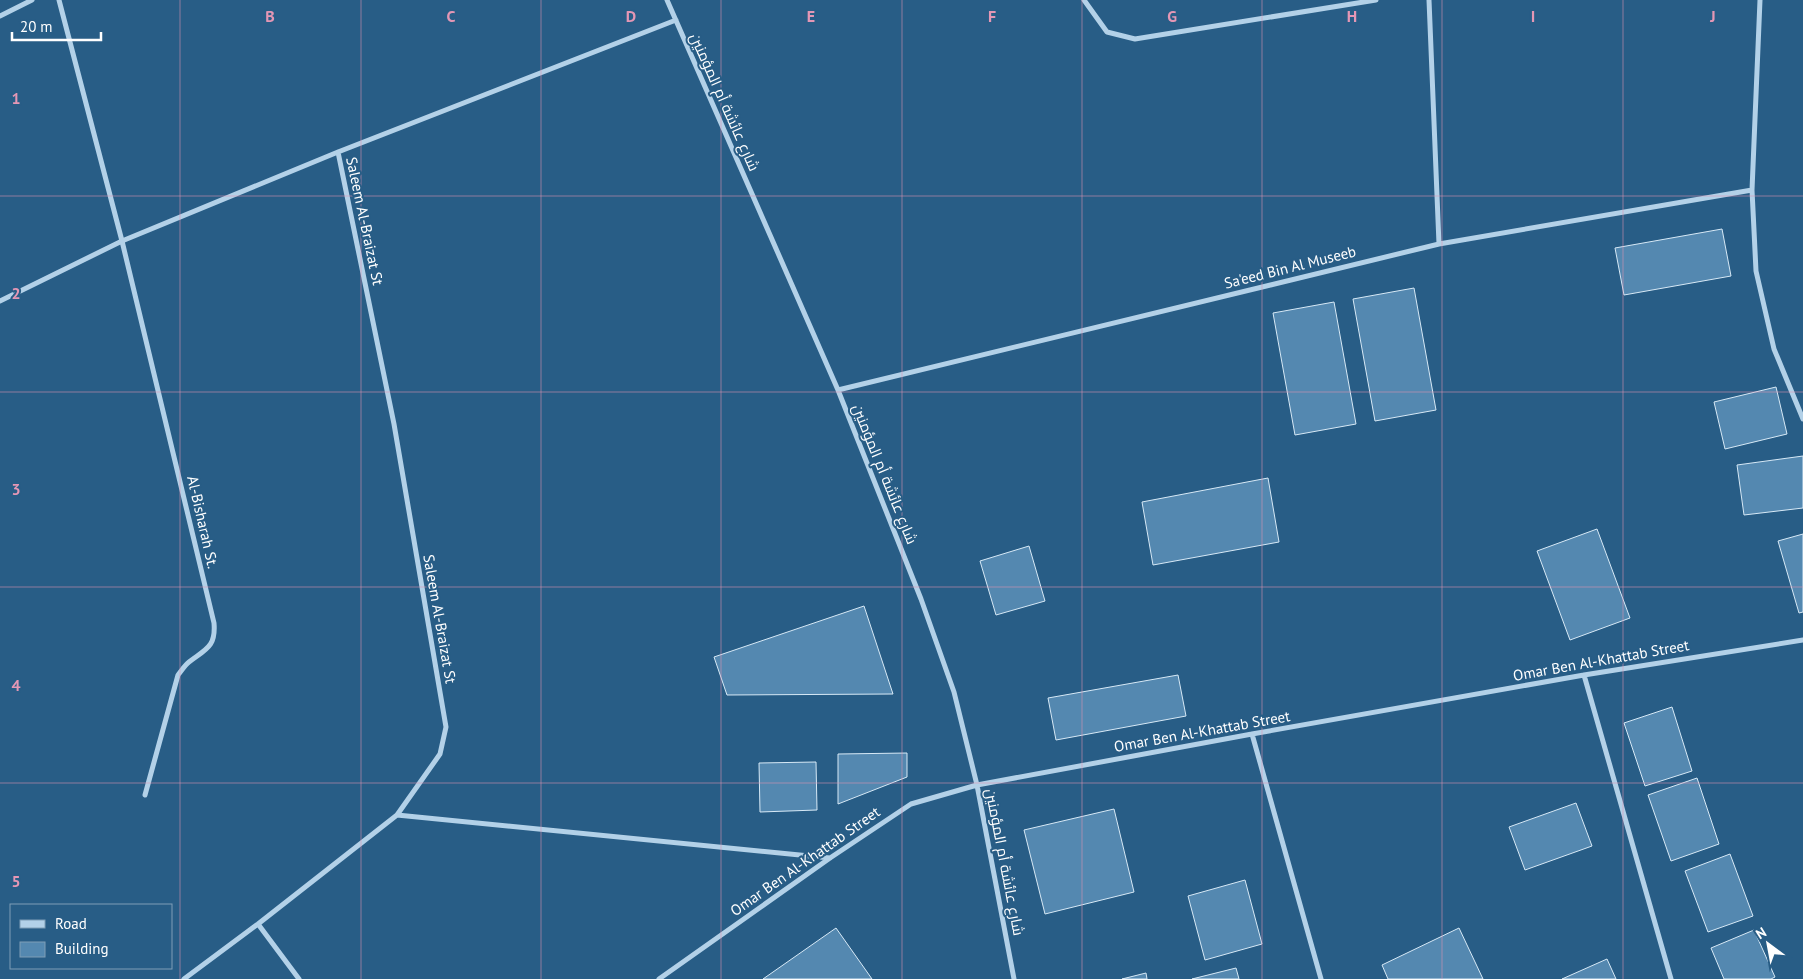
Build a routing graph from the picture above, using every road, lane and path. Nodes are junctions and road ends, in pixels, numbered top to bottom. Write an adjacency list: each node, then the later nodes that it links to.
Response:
1 (32, 0): 8 (street)
2 (59, 0): 12 (street, Al-Bisharah St.)
3 (667, 0): 9 (street, شارع عائشة أم المؤمنين)
4 (1084, 0): 5 (street)
5 (1376, 0)
6 (1429, 0): 13 (street)
7 (1760, 0): 11 (street)
8 (0, 16)
9 (676, 20): 10 (street); 15 (street, شارع عائشة أم المؤمنين)
10 (338, 152): 12 (street); 22 (street, Saleem Al-Braizat St)
11 (1752, 190): 13 (street, Sa'eed Bin Al Museeb); 16 (street)
12 (122, 241): 14 (street); 21 (street, Al-Bisharah St.)
13 (1439, 244): 15 (street, Sa'eed Bin Al Museeb)
14 (0, 301)
15 (838, 390): 20 (street, شارع عائشة أم المؤمنين)
16 (1803, 419)
17 (1803, 640): 18 (street, Omar Ben Al-Khattab Street)
18 (1584, 676): 19 (street, Omar Ben Al-Khattab Street); 30 (street)
19 (1252, 734): 20 (street, Omar Ben Al-Khattab Street); 29 (street)
20 (977, 785): 23 (street, Omar Ben Al-Khattab Street); 28 (street, شارع عائشة أم المؤمنين)
21 (145, 795)
22 (397, 815): 23 (street); 24 (street, Saleem Al-Braizat St)
23 (830, 858): 27 (street, Omar Ben Al-Khattab Street)
24 (258, 924): 25 (street, Saleem Al-Braizat St); 26 (street)
25 (184, 979)
26 (298, 979)
27 (659, 979)
28 (1014, 979)
29 (1321, 979)
30 (1671, 979)

